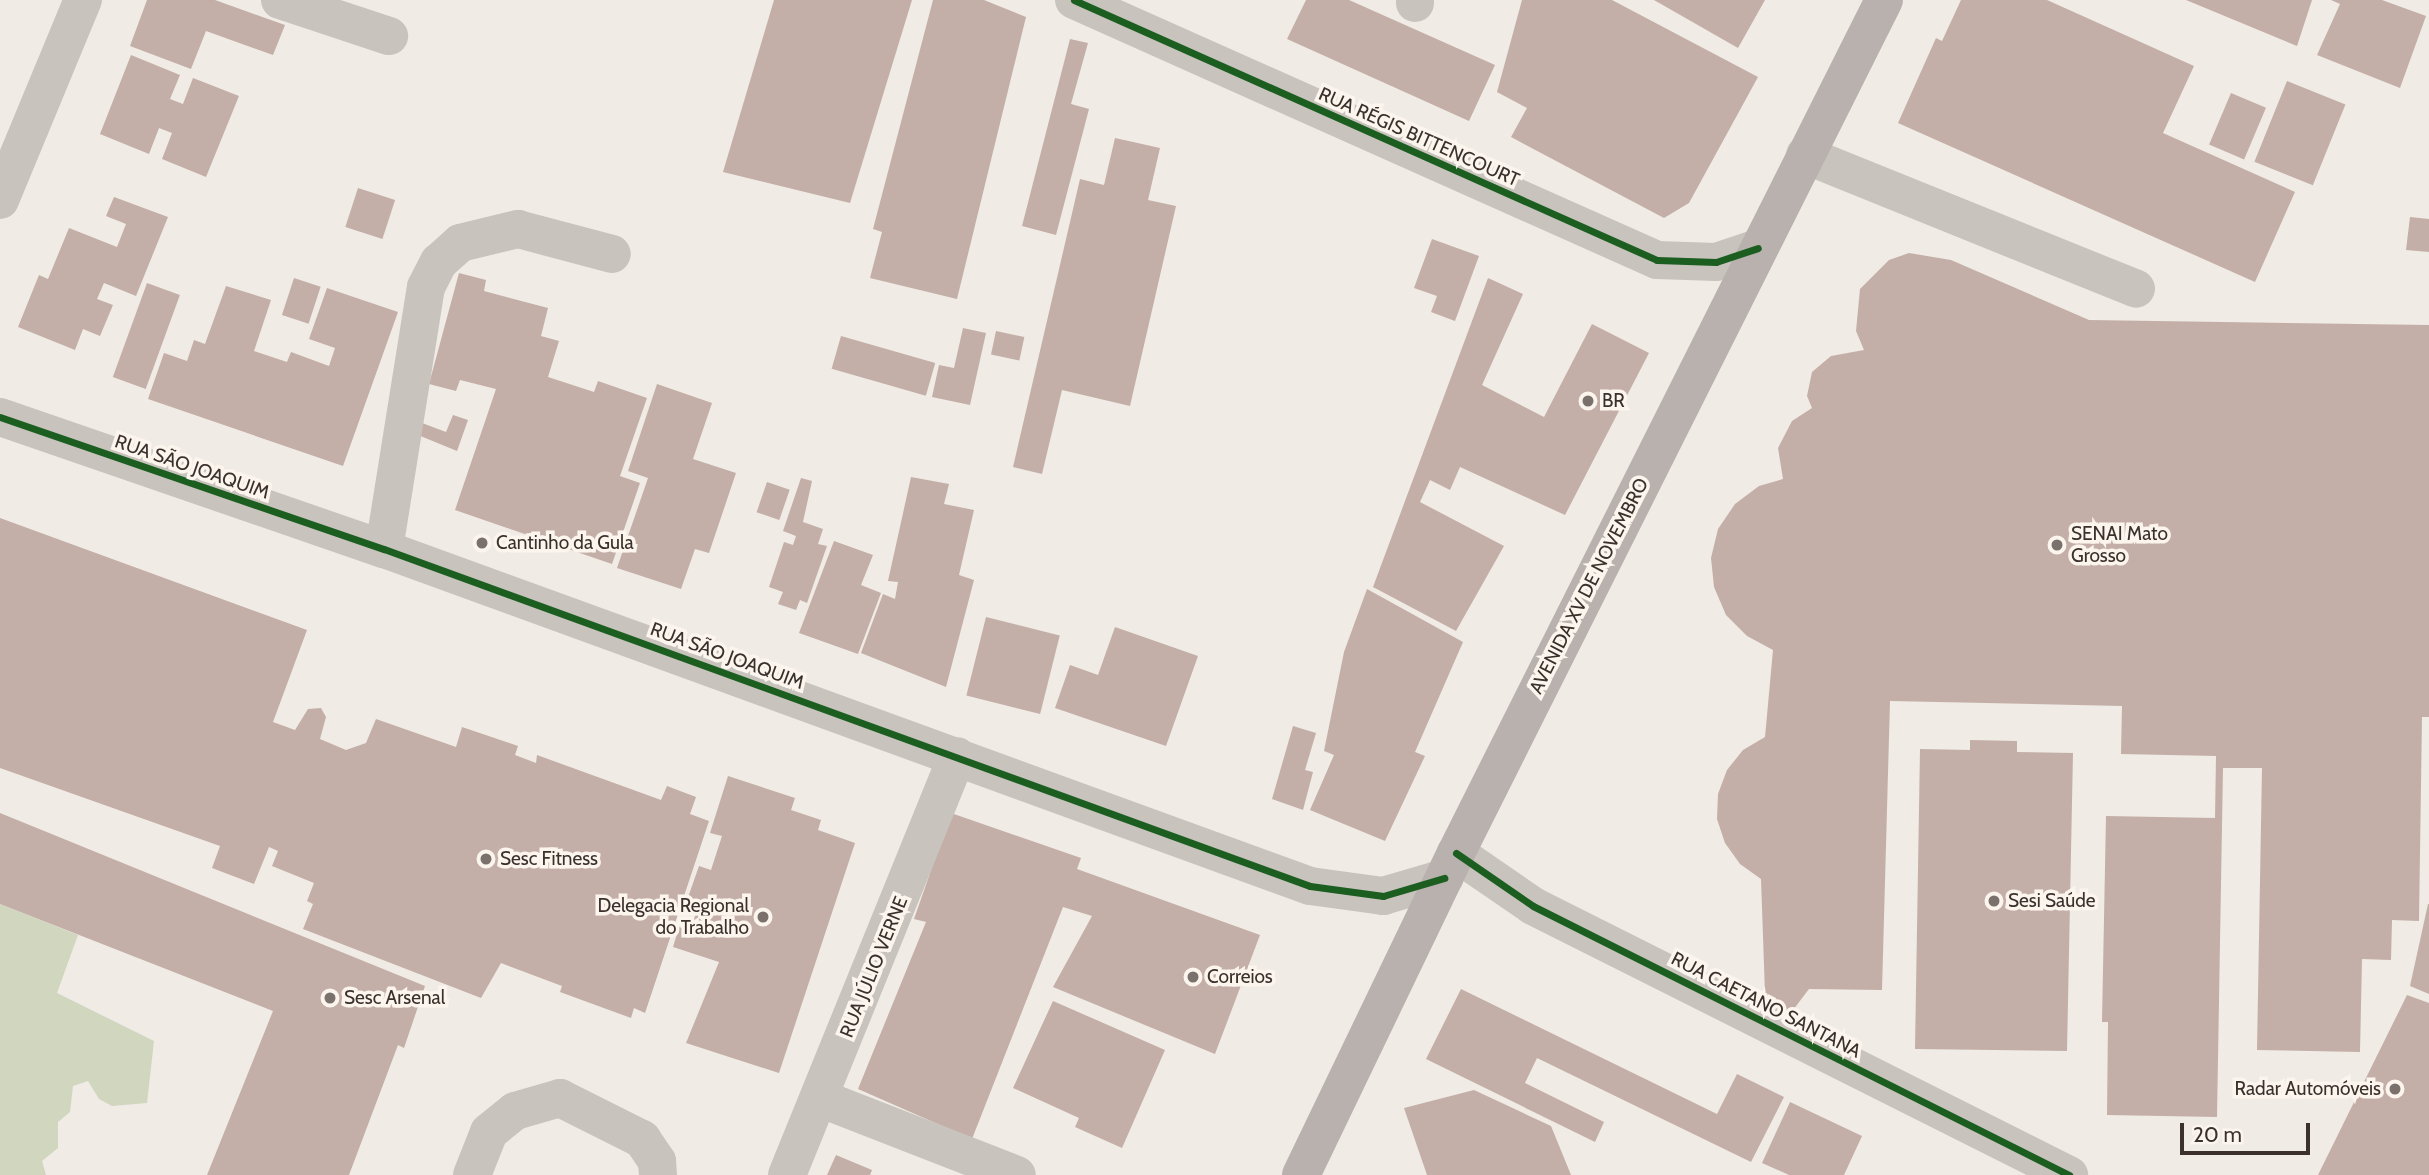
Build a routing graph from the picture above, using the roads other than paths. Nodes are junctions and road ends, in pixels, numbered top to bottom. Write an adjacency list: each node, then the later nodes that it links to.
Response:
1 (83, 0): 7 (street)
2 (280, 0): 5 (street)
3 (1074, 0): 8 (street, RUA RÉGIS BITTENCOURT)
4 (1884, 0): 6 (main road, AVENIDA XV DE NOVEMBRO)
5 (389, 36)
6 (1805, 155): 8 (main road, AVENIDA XV DE NOVEMBRO); 10 (street)
7 (0, 201)
8 (1758, 248): 14 (main road, AVENIDA XV DE NOVEMBRO)
9 (612, 254): 12 (street)
10 (2136, 289)
11 (0, 417): 12 (street, RUA SÃO JOAQUIM)
12 (384, 549): 13 (street, RUA SÃO JOAQUIM)
13 (957, 756): 14 (street, RUA SÃO JOAQUIM); 15 (street, RUA JÚLIO VERNE)
14 (1450, 865): 20 (main road, AVENIDA XV DE NOVEMBRO); 21 (street, RUA CAETANO SANTANA)
15 (821, 1098): 18 (street, RUA JÚLIO VERNE); 19 (street)
16 (472, 1175): 17 (street)
17 (658, 1175)
18 (787, 1175)
19 (1017, 1175)
20 (1301, 1175)
21 (2069, 1175)

